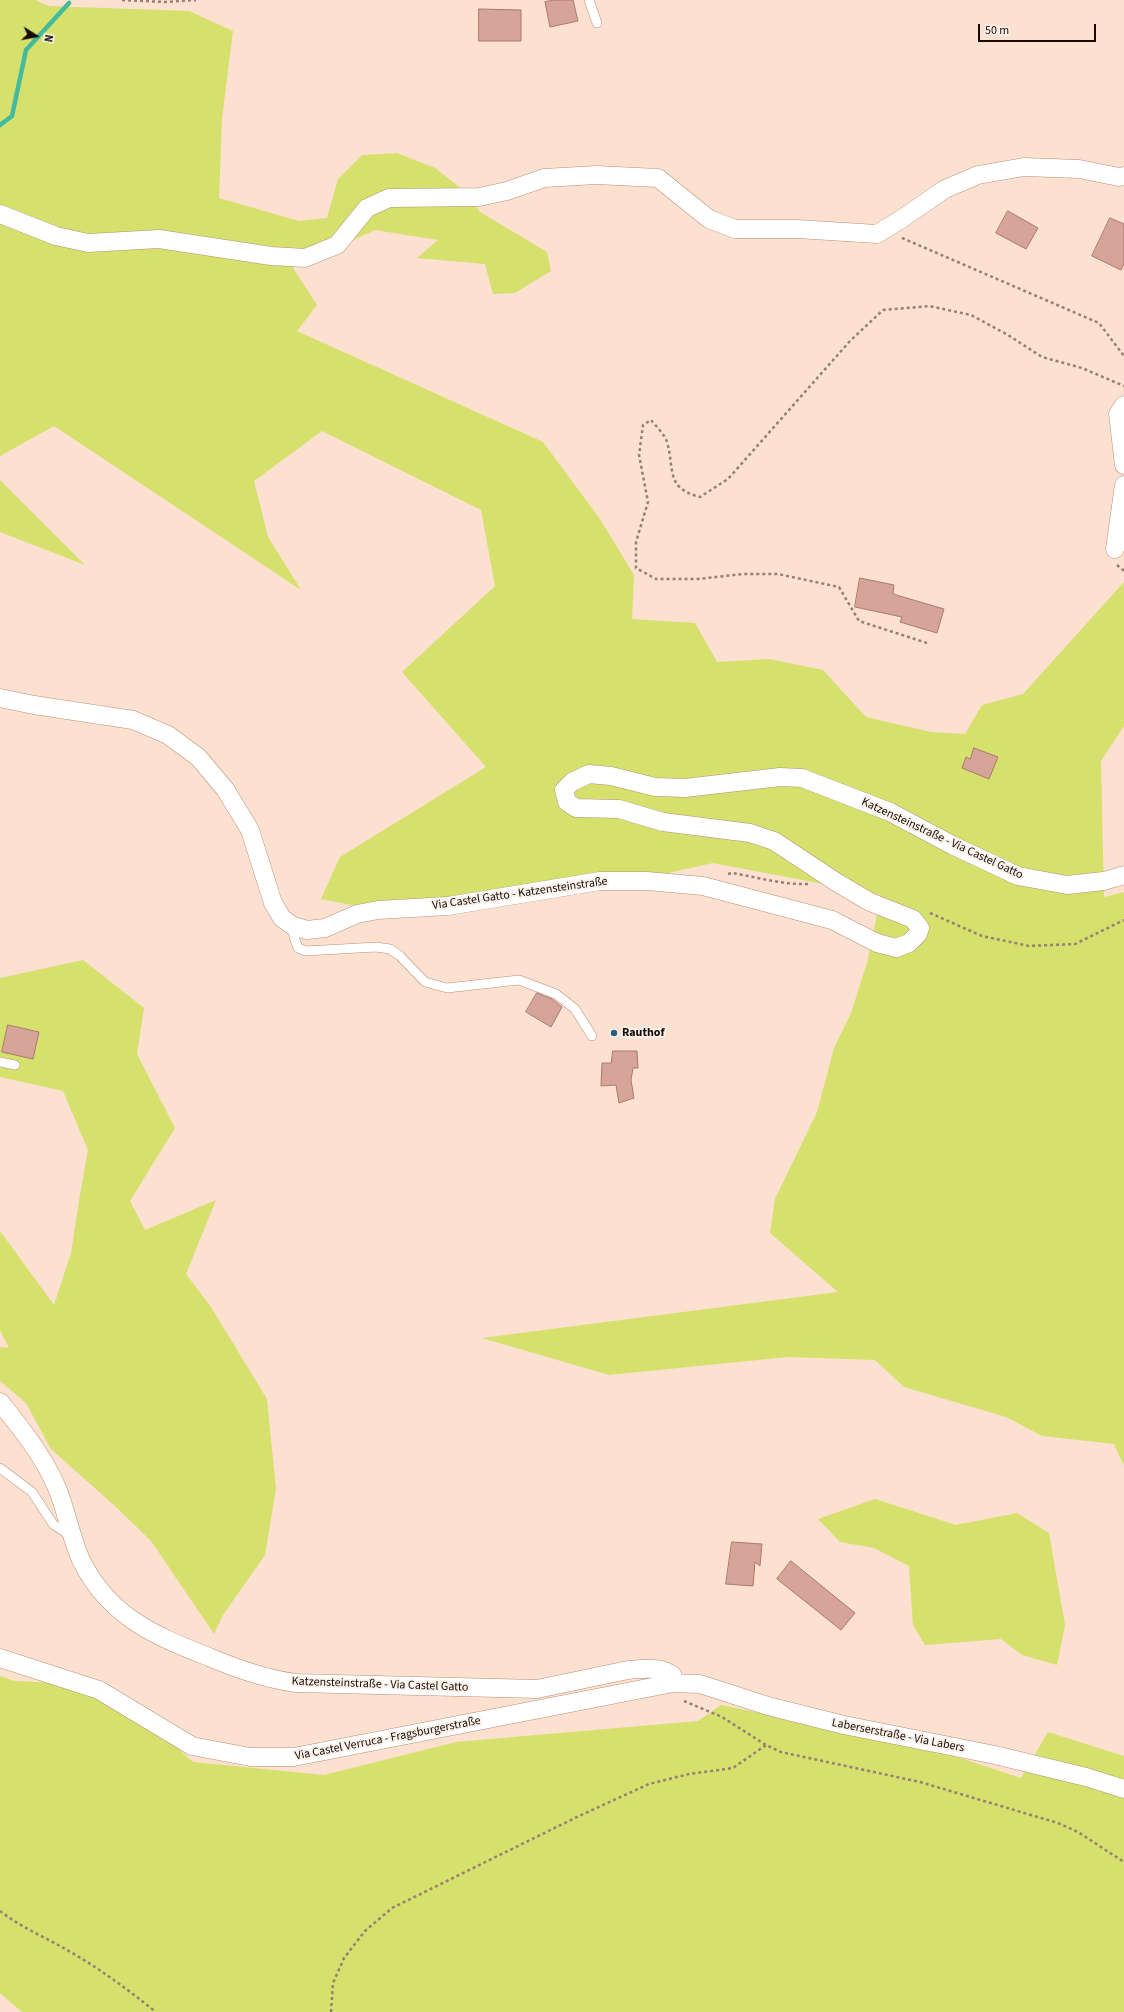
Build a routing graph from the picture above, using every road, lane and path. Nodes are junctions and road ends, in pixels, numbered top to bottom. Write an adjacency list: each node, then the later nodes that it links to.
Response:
1 (122, 0): 2 (path)
2 (196, 0)
3 (589, 0): 4 (lane)
4 (597, 23)
5 (1124, 176): 7 (street)
6 (0, 214): 7 (street)
7 (883, 230): 8 (path)
8 (1124, 356)
9 (1124, 386): 14 (path)
10 (1124, 405): 11 (street)
11 (1124, 465)
12 (1124, 485): 13 (street)
13 (1115, 549)
14 (927, 643)
15 (0, 698): 18 (street)
16 (1124, 875): 17 (street, Katzensteinstraße - Via Castel Gatto)
17 (703, 886): 18 (street, Via Castel Gatto - Katzensteinstraße)
18 (293, 926): 19 (lane)
19 (592, 1036)
20 (0, 1062): 21 (lane)
21 (15, 1065)
22 (0, 1402): 24 (street, Katzensteinstraße - Via Castel Gatto)
23 (0, 1468): 24 (lane)
24 (73, 1537): 26 (street, Katzensteinstraße - Via Castel Gatto)
25 (0, 1658): 26 (street, Via Castel Verruca - Fragsburgerstraße)
26 (673, 1683): 27 (path); 28 (street, Laberserstraße - Via Labers)
27 (766, 1746): 29 (path); 32 (path)
28 (1124, 1789)
29 (1124, 1862)
30 (0, 1911): 31 (path)
31 (156, 2012)
32 (332, 2012)

